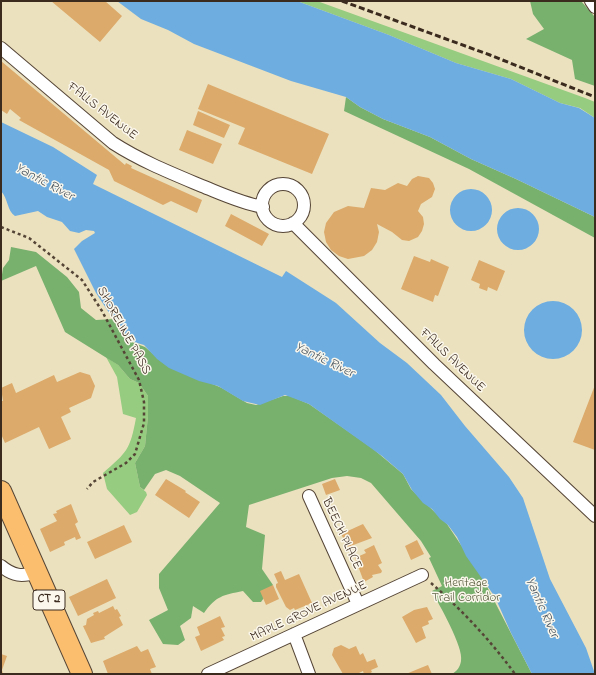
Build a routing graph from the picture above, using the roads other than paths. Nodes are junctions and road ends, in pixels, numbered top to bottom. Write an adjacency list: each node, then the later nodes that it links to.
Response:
1 (591, 1): 2 (street)
2 (595, 7)
3 (1, 48): 4 (street, FALLS AVENUE)
4 (263, 207): 5 (street); 5 (street)
5 (293, 223): 8 (street, FALLS AVENUE)
6 (1, 491): 10 (highway, CT 2)
7 (309, 496): 12 (street, BEECH PLACE)
8 (595, 516)
9 (1, 566): 10 (street)
10 (37, 572): 14 (highway, CT 2)
11 (422, 575): 12 (street, MAPLE GROVE AVENUE)
12 (358, 604): 13 (street, MAPLE GROVE AVENUE)
13 (294, 634): 15 (street, MAPLE GROVE AVENUE); 16 (street)
14 (82, 674)
15 (208, 674)
16 (309, 674)

